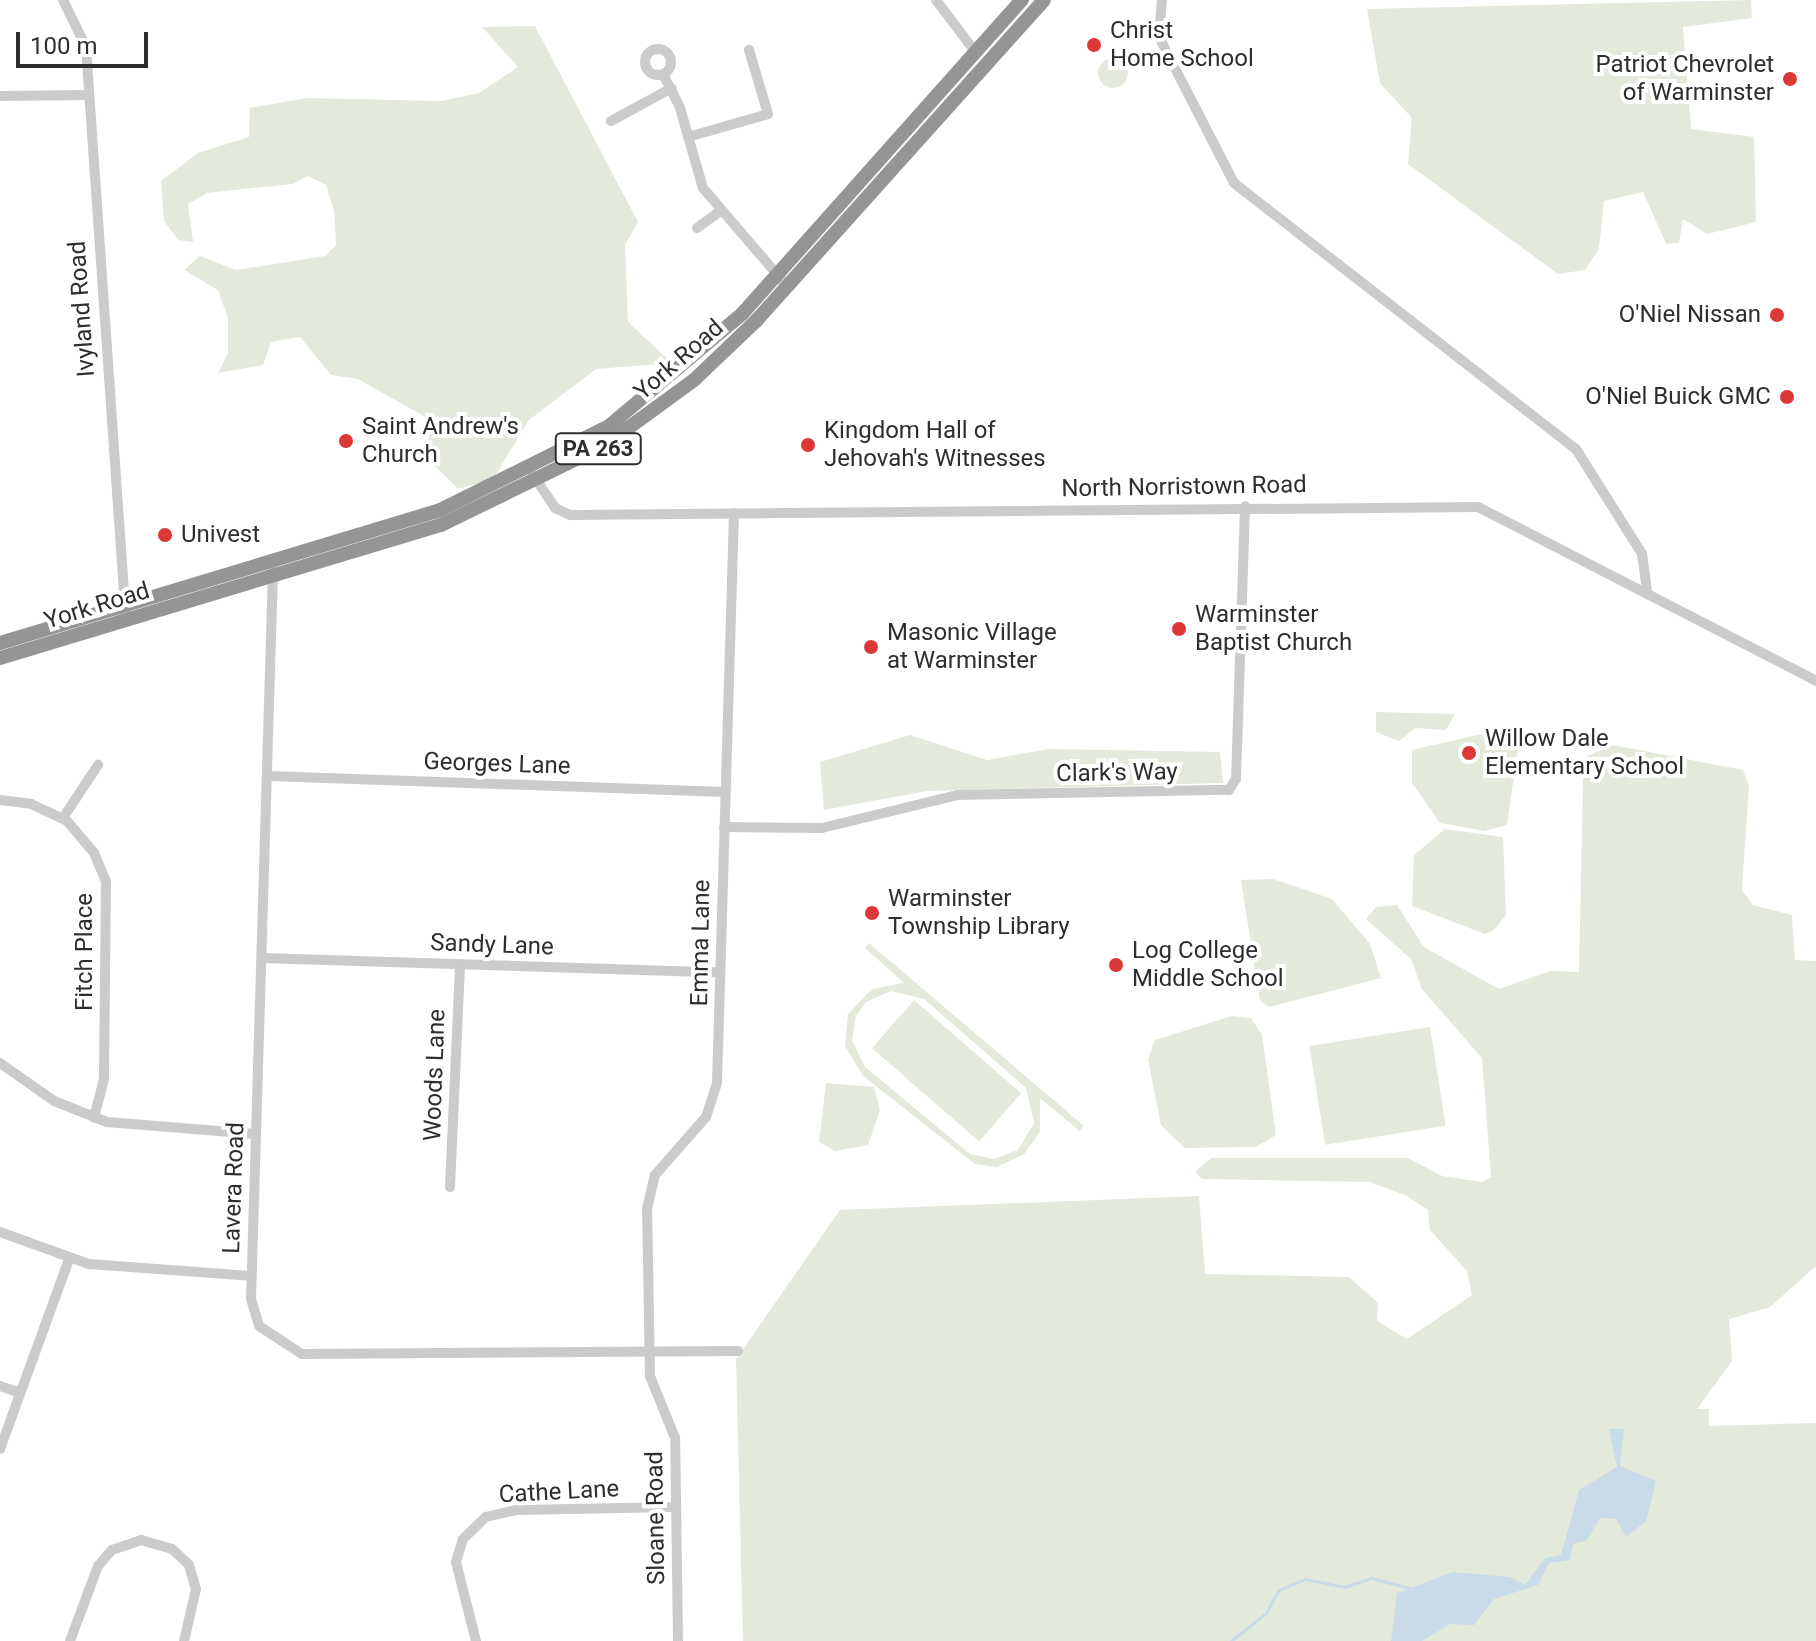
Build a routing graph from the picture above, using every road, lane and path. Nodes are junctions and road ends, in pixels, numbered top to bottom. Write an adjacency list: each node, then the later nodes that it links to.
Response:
1 (63, 0): 10 (street, Ivyland Road)
2 (936, 0): 7 (street)
3 (1022, 0): 7 (highway, York Road / PA 263)
4 (1044, 0): 16 (highway, York Road / PA 263)
5 (1162, 0): 21 (street)
6 (749, 50): 13 (street)
7 (974, 50): 16 (highway, York Road / PA 263)
8 (663, 74): 9 (street)
9 (672, 88): 12 (street); 13 (street)
10 (89, 95): 11 (street); 22 (street, Ivyland Road)
11 (0, 96)
12 (611, 121)
13 (688, 137): 14 (street)
14 (719, 212): 15 (street); 16 (street)
15 (697, 228)
16 (782, 281): 17 (highway, York Road / PA 263)
17 (534, 477): 19 (street, North Norristown Road); 20 (highway, York Road / PA 263)
18 (1245, 506): 19 (street, North Norristown Road); 21 (street, North Norristown Road); 31 (street, Clark's Way)
19 (734, 513): 28 (street, Emma Lane)
20 (273, 569): 22 (highway, York Road / PA 263); 27 (street, Lavera Road)
21 (1647, 589): 25 (street, North Norristown Road)
22 (125, 614): 23 (highway, York Road / PA 263); 24 (highway, York Road / PA 263)
23 (0, 643)
24 (0, 658)
25 (1816, 681)
26 (98, 765): 30 (street)
27 (269, 776): 28 (street, Georges Lane); 32 (street, Lavera Road)
28 (725, 792): 31 (street, Emma Lane)
29 (0, 800): 30 (street)
30 (63, 818): 36 (street, Fitch Place)
31 (724, 827): 34 (street, Emma Lane)
32 (262, 958): 33 (street, Sandy Lane); 37 (street, Lavera Road)
33 (460, 964): 34 (street, Sandy Lane); 38 (street, Woods Lane)
34 (720, 972): 43 (street, Emma Lane)
35 (0, 1063): 36 (street)
36 (94, 1118): 37 (street)
37 (256, 1134): 41 (street, Lavera Road)
38 (450, 1187)
39 (0, 1232): 40 (street)
40 (69, 1259): 41 (street); 45 (street)
41 (251, 1276): 43 (street, Lavera Road)
42 (738, 1351): 43 (street, Lavera Road)
43 (649, 1352): 47 (street, Sloane Road)
44 (0, 1386): 45 (street)
45 (20, 1393): 46 (street)
46 (0, 1449)
47 (676, 1507): 50 (street, Cathe Lane); 51 (street, Sloane Road)
48 (70, 1641): 49 (street)
49 (184, 1641)
50 (476, 1641)
51 (678, 1641)

